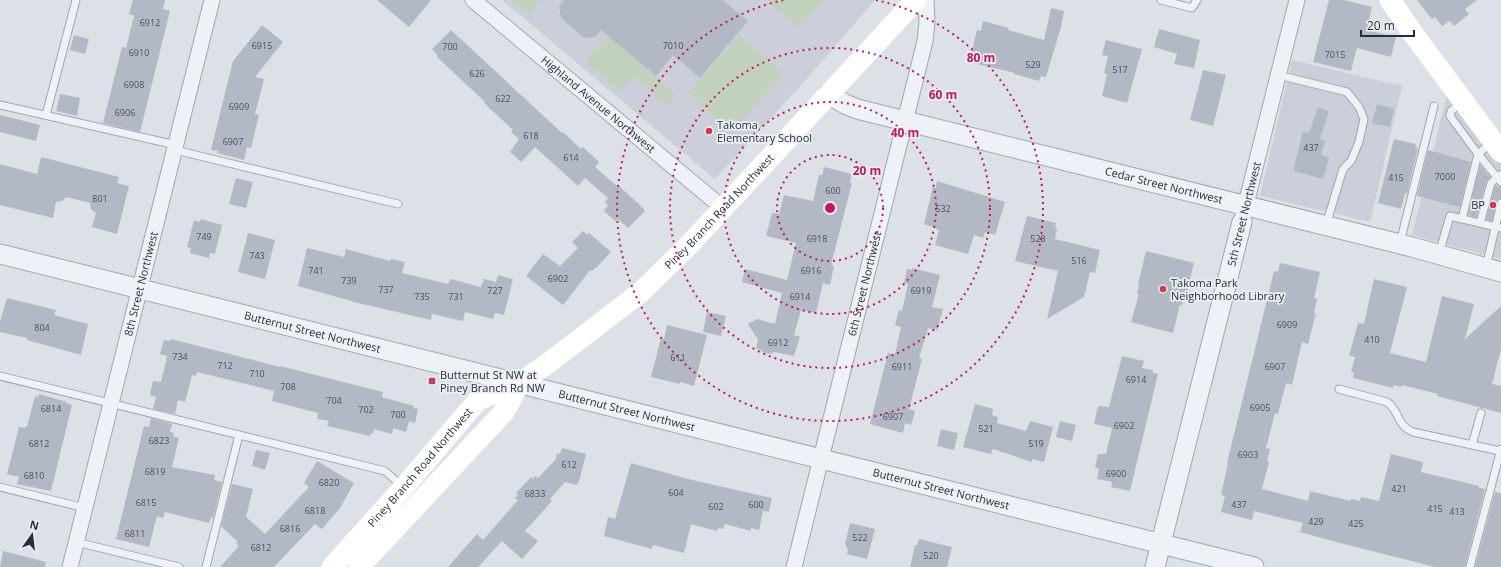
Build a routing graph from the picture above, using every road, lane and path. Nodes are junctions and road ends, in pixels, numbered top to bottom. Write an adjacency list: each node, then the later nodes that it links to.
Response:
1 (76, 0): 14 (lane)
2 (212, 0): 16 (street, 8th Street Northwest)
3 (473, 0): 21 (street, Highland Avenue Northwest)
4 (916, 0): 11 (main road, Piney Branch Road Northwest)
5 (926, 0): 15 (street, 6th Street Northwest)
6 (1161, 0): 7 (lane)
7 (1197, 0)
8 (1297, 0): 10 (street, 5th Street Northwest)
9 (1390, 0): 17 (main road)
10 (1278, 75): 22 (street, 5th Street Northwest); 25 (lane)
11 (828, 94): 15 (street, Cedar Street Northwest); 21 (main road, Piney Branch Road Northwest)
12 (0, 105): 14 (lane)
13 (1434, 106): 27 (lane)
14 (46, 115): 16 (lane)
15 (905, 121): 22 (street, Cedar Street Northwest); 40 (street, 6th Street Northwest)
16 (175, 147): 20 (lane); 31 (street, 8th Street Northwest)
17 (1491, 149): 18 (lane); 23 (lane)
18 (1500, 178): 24 (lane)
19 (1501, 203): 26 (lane)
20 (398, 204)
21 (723, 208): 33 (main road, Piney Branch Road Northwest)
22 (1244, 214): 25 (street, Cedar Street Northwest); 45 (street, 5th Street Northwest)
23 (1462, 219): 24 (lane); 29 (lane)
24 (1480, 223): 26 (lane)
25 (1326, 226): 27 (street, Cedar Street Northwest)
26 (1498, 228): 30 (lane)
27 (1400, 244): 29 (street, Cedar Street Northwest)
28 (0, 254): 31 (street, Butternut Street Northwest)
29 (1439, 254): 30 (street, Cedar Street Northwest)
30 (1494, 270)
31 (139, 288): 33 (street, Butternut Street Northwest); 35 (street, 8th Street Northwest)
32 (0, 376): 35 (lane)
33 (519, 384): 40 (street, Butternut Street Northwest); 42 (main road, Piney Branch Road Northwest); 50 (main road, Piney Branch Road Northwest)
34 (1339, 389): 38 (lane)
35 (111, 403): 37 (lane); 43 (street, 8th Street Northwest)
36 (1480, 413): 38 (lane)
37 (239, 435): 42 (lane); 48 (lane)
38 (1472, 445): 39 (lane)
39 (1501, 450): 54 (lane)
40 (820, 459): 45 (street, Butternut Street Northwest); 51 (street, 6th Street Northwest)
41 (0, 487): 43 (lane)
42 (404, 487): 49 (main road, Piney Branch Road Northwest)
43 (85, 508): 44 (street, 8th Street Northwest)
44 (76, 542): 46 (street, 8th Street Northwest); 47 (lane)
45 (1161, 544): 52 (street, 5th Street Northwest); 53 (street, Butternut Street Northwest)
46 (70, 567)
47 (180, 567)
48 (206, 567)
49 (332, 567)
50 (358, 567)
51 (794, 567)
52 (1156, 567)
53 (1254, 567)
54 (1470, 567)

